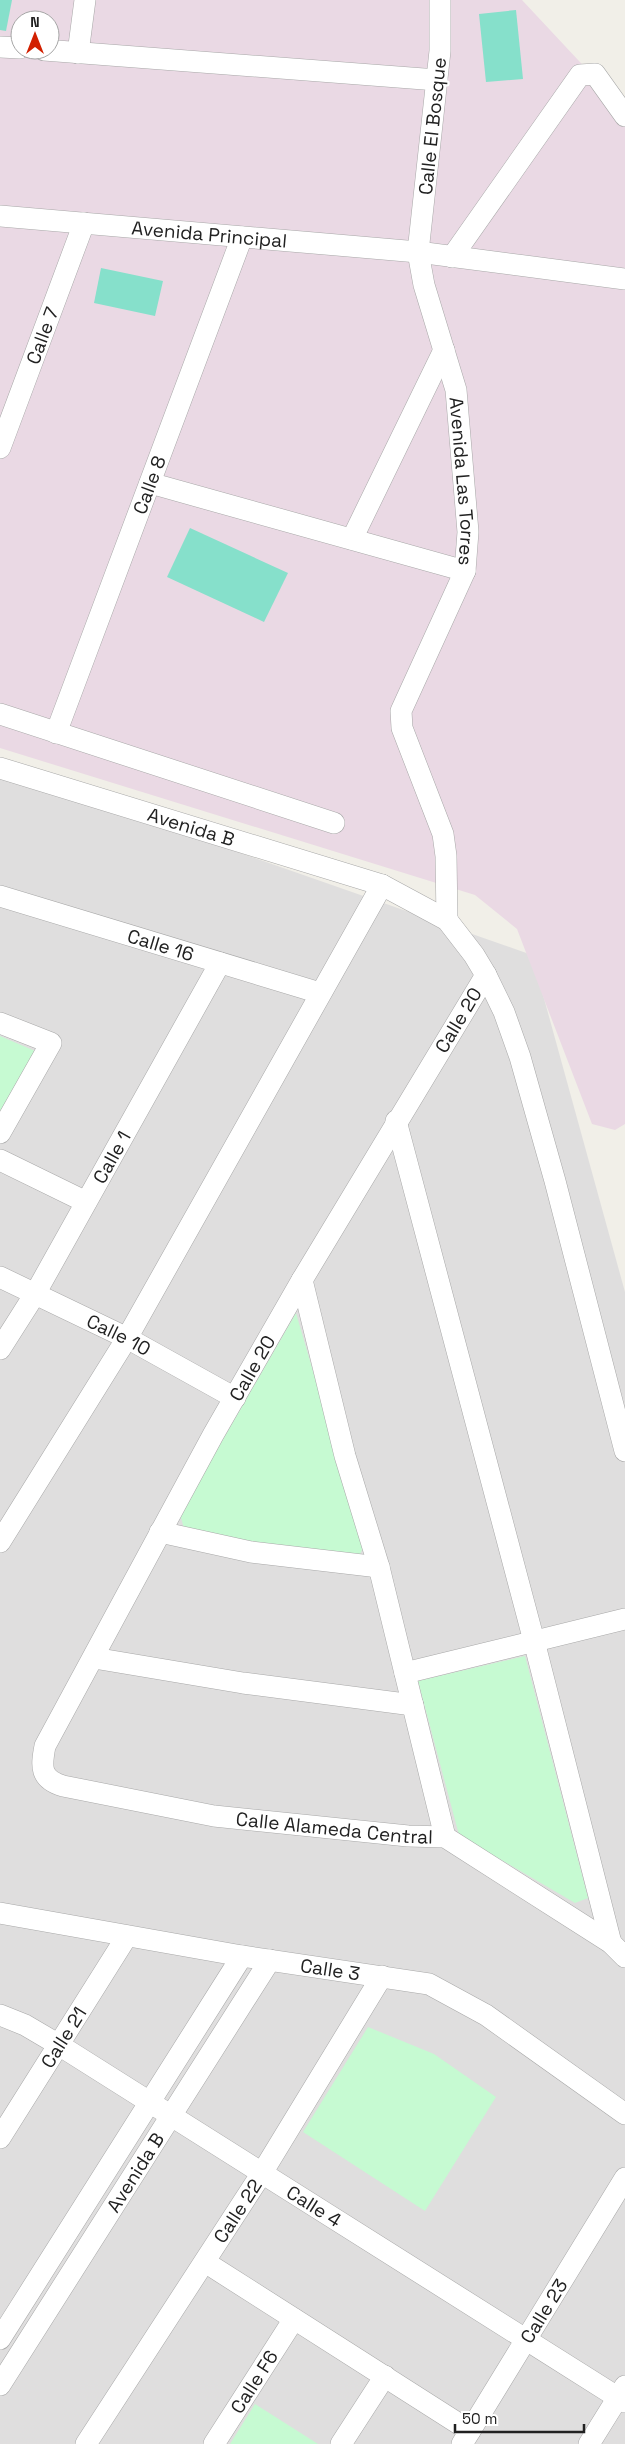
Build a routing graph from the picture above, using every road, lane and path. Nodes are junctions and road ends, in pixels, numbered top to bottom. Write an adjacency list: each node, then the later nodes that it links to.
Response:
1 (86, 0): 4 (street)
2 (440, 0): 5 (street, Calle El Bosque)
3 (60, 51): 4 (street)
4 (78, 53): 5 (street)
5 (437, 80): 10 (street, Calle El Bosque)
6 (625, 116): 11 (street)
7 (0, 216): 8 (street, Avenida Principal)
8 (84, 223): 9 (street, Avenida Principal); 14 (street, Calle 7)
9 (242, 237): 10 (street, Avenida Principal); 15 (street, Calle 8)
10 (418, 252): 11 (street, Avenida Principal); 13 (street, Avenida Las Torres)
11 (452, 257): 12 (street, Avenida Principal)
12 (623, 276)
13 (444, 350): 16 (street); 17 (street, Avenida Las Torres)
14 (0, 448)
15 (150, 483): 16 (street); 19 (street, Calle 8)
16 (352, 539): 17 (street)
17 (465, 571): 24 (street, Avenida Las Torres)
18 (0, 714): 19 (street)
19 (56, 733): 21 (street)
20 (0, 768): 22 (street, Avenida B)
21 (334, 823)
22 (382, 885): 24 (street, Avenida B); 27 (street)
23 (0, 896): 25 (street, Calle 16)
24 (447, 920): 26 (street)
25 (220, 963): 27 (street, Calle 16); 32 (street, Calle 1)
26 (486, 975): 29 (street, Calle 20); 39 (street)
27 (320, 993): 36 (street)
28 (0, 1023): 30 (street)
29 (396, 1121): 34 (street, Calle 20); 44 (street)
30 (0, 1133)
31 (0, 1160): 32 (street)
32 (86, 1202): 35 (street, Calle 1)
33 (0, 1277): 35 (street, Calle 10)
34 (302, 1280): 38 (street, Calle 20); 42 (street)
35 (34, 1294): 36 (street, Calle 10); 37 (street, Calle 1)
36 (126, 1338): 38 (street, Calle 10); 41 (street)
37 (0, 1349)
38 (235, 1398): 40 (street, Calle 20)
39 (625, 1451)
40 (160, 1532): 42 (street); 45 (street, Calle 20)
41 (0, 1542)
42 (379, 1567): 46 (street)
43 (625, 1619): 44 (street)
44 (534, 1641): 46 (street); 52 (street)
45 (94, 1658): 47 (street); 48 (street, Calle 20)
46 (405, 1673): 47 (street)
47 (413, 1705): 49 (street)
48 (44, 1773): 49 (street, Calle Alameda Central)
49 (445, 1837): 52 (street, Calle Alameda Central)
50 (0, 1913): 51 (street, Calle 3)
51 (127, 1936): 53 (street, Calle 3); 57 (street, Calle 21)
52 (618, 1950)
53 (242, 1956): 54 (street, Calle 3); 58 (street, Avenida B)
54 (270, 1960): 55 (street, Calle 3); 60 (street, Avenida B)
55 (382, 1976): 59 (street, Calle 3); 62 (street, Calle 22)
56 (0, 2015): 57 (street, Calle 4)
57 (59, 2045): 58 (street, Calle 4); 61 (street, Calle 21)
58 (150, 2102): 60 (street, Calle 4); 66 (street, Avenida B)
59 (625, 2114)
60 (172, 2116): 62 (street, Calle 4); 69 (street, Avenida B)
61 (0, 2138)
62 (262, 2173): 64 (street, Calle 22); 67 (street, Calle 4)
63 (625, 2178): 67 (street, Calle 23)
64 (205, 2262): 65 (street); 72 (street, Calle 22)
65 (294, 2319): 68 (street); 73 (street, Calle F6)
66 (0, 2339)
67 (526, 2340): 70 (street, Calle 4); 71 (street, Calle 23)
68 (385, 2376): 71 (street); 74 (street)
69 (0, 2385)
70 (623, 2395): 75 (street)
71 (466, 2437)
72 (86, 2444)
73 (214, 2444)
74 (341, 2444)
75 (589, 2444)

